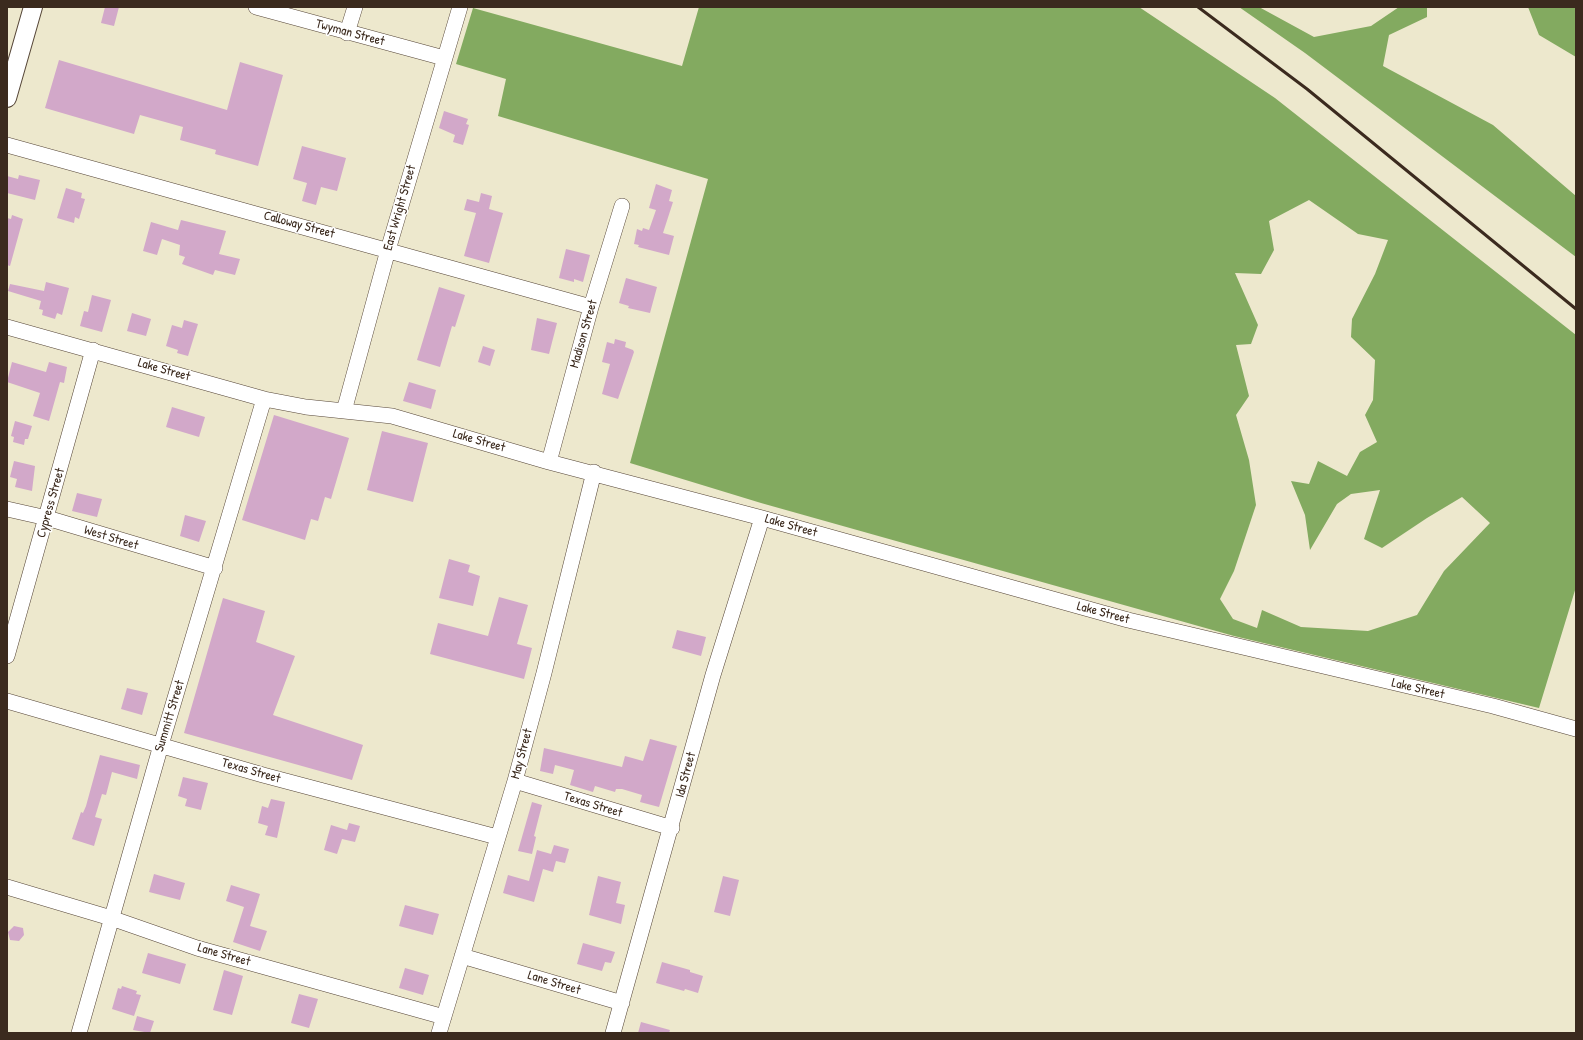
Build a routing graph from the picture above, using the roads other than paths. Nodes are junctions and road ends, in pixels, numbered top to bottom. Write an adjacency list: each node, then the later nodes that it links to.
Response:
1 (33, 7): 7 (street)
2 (256, 7): 5 (street, Twyman Street)
3 (355, 7): 5 (street)
4 (460, 7): 6 (street, East Wright Street)
5 (348, 33): 6 (street, Twyman Street)
6 (444, 58): 10 (street, East Wright Street)
7 (7, 98)
8 (7, 145): 10 (street, Calloway Street)
9 (622, 206): 11 (street, Madison Street)
10 (388, 250): 11 (street, Calloway Street); 15 (street, East Wright Street)
11 (591, 306): 16 (street, Madison Street)
12 (7, 327): 13 (street, Lake Street)
13 (93, 350): 14 (street, Lake Street); 19 (street, Cypress Street)
14 (264, 399): 15 (street, Lake Street); 21 (street, Summitt Street)
15 (344, 411): 16 (street, Lake Street)
16 (549, 462): 17 (street, Lake Street)
17 (594, 472): 20 (street, Lake Street); 26 (street, May Street)
18 (7, 509): 19 (street, West Street)
19 (47, 518): 21 (street, West Street); 22 (street, Cypress Street)
20 (762, 518): 24 (street, Lake Street); 27 (street, Ida Street)
21 (215, 568): 25 (street, Summitt Street)
22 (7, 656)
23 (7, 701): 25 (street, Texas Street)
24 (1576, 729)
25 (161, 745): 28 (street, Texas Street); 30 (street, Summitt Street)
26 (515, 781): 27 (street, Texas Street); 28 (street, May Street)
27 (672, 828): 32 (street, Ida Street)
28 (497, 837): 31 (street, May Street)
29 (7, 887): 30 (street, Lane Street)
30 (111, 918): 33 (street, Lane Street); 34 (street, Summitt Street)
31 (462, 956): 32 (street, Lane Street); 33 (street, May Street)
32 (622, 1003): 36 (street, Ida Street)
33 (444, 1017): 35 (street, May Street)
34 (79, 1033)
35 (439, 1033)
36 (613, 1033)

